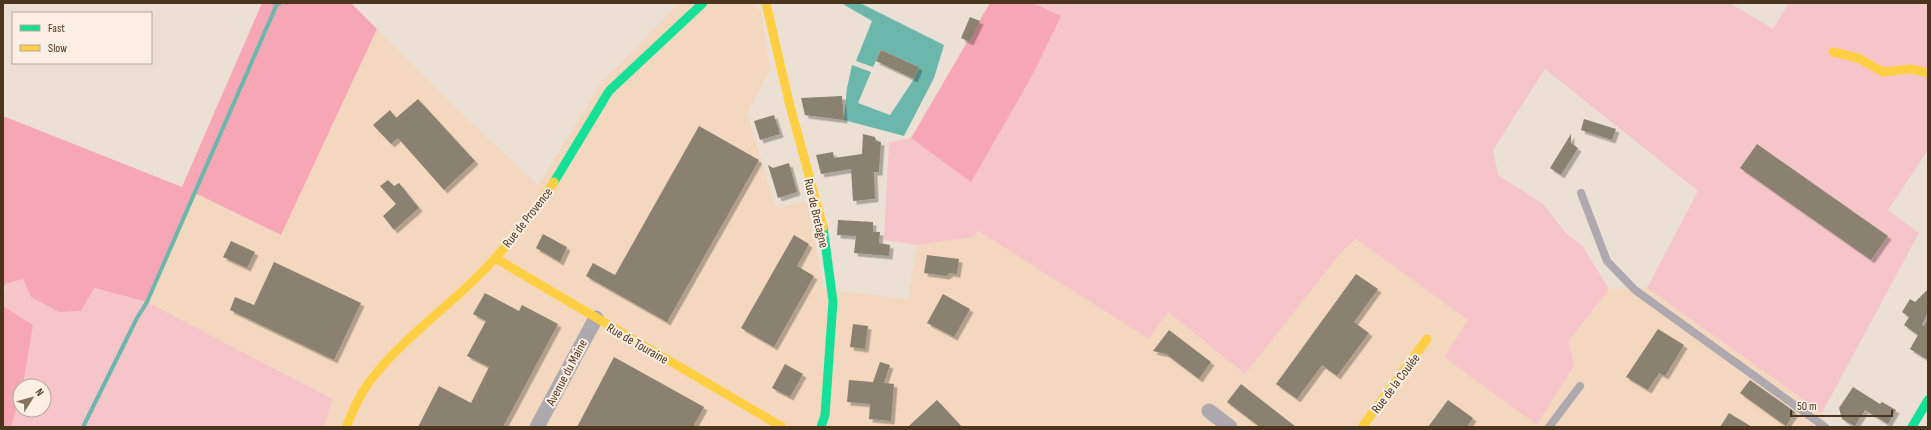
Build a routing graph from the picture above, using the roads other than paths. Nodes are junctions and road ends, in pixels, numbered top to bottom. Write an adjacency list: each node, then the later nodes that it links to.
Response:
1 (703, 3): 6 (street, Rue de Provence)
2 (766, 3): 15 (street, Rue de Bretagne)
3 (1834, 52): 4 (street)
4 (1928, 73)
5 (1581, 193): 19 (lane)
6 (495, 258): 7 (street, Rue de Touraine); 12 (street, Rue de Provence)
7 (596, 318): 13 (street, Avenue du Maine); 14 (street, Rue de Touraine)
8 (1427, 339): 17 (street, Rue de la Coulée)
9 (1580, 386): 18 (lane)
10 (1928, 400): 20 (street)
11 (1209, 411): 16 (street)
12 (346, 427)
13 (537, 427)
14 (782, 427)
15 (821, 427)
16 (1230, 427)
17 (1362, 427)
18 (1549, 427)
19 (1826, 427)
20 (1912, 427)

